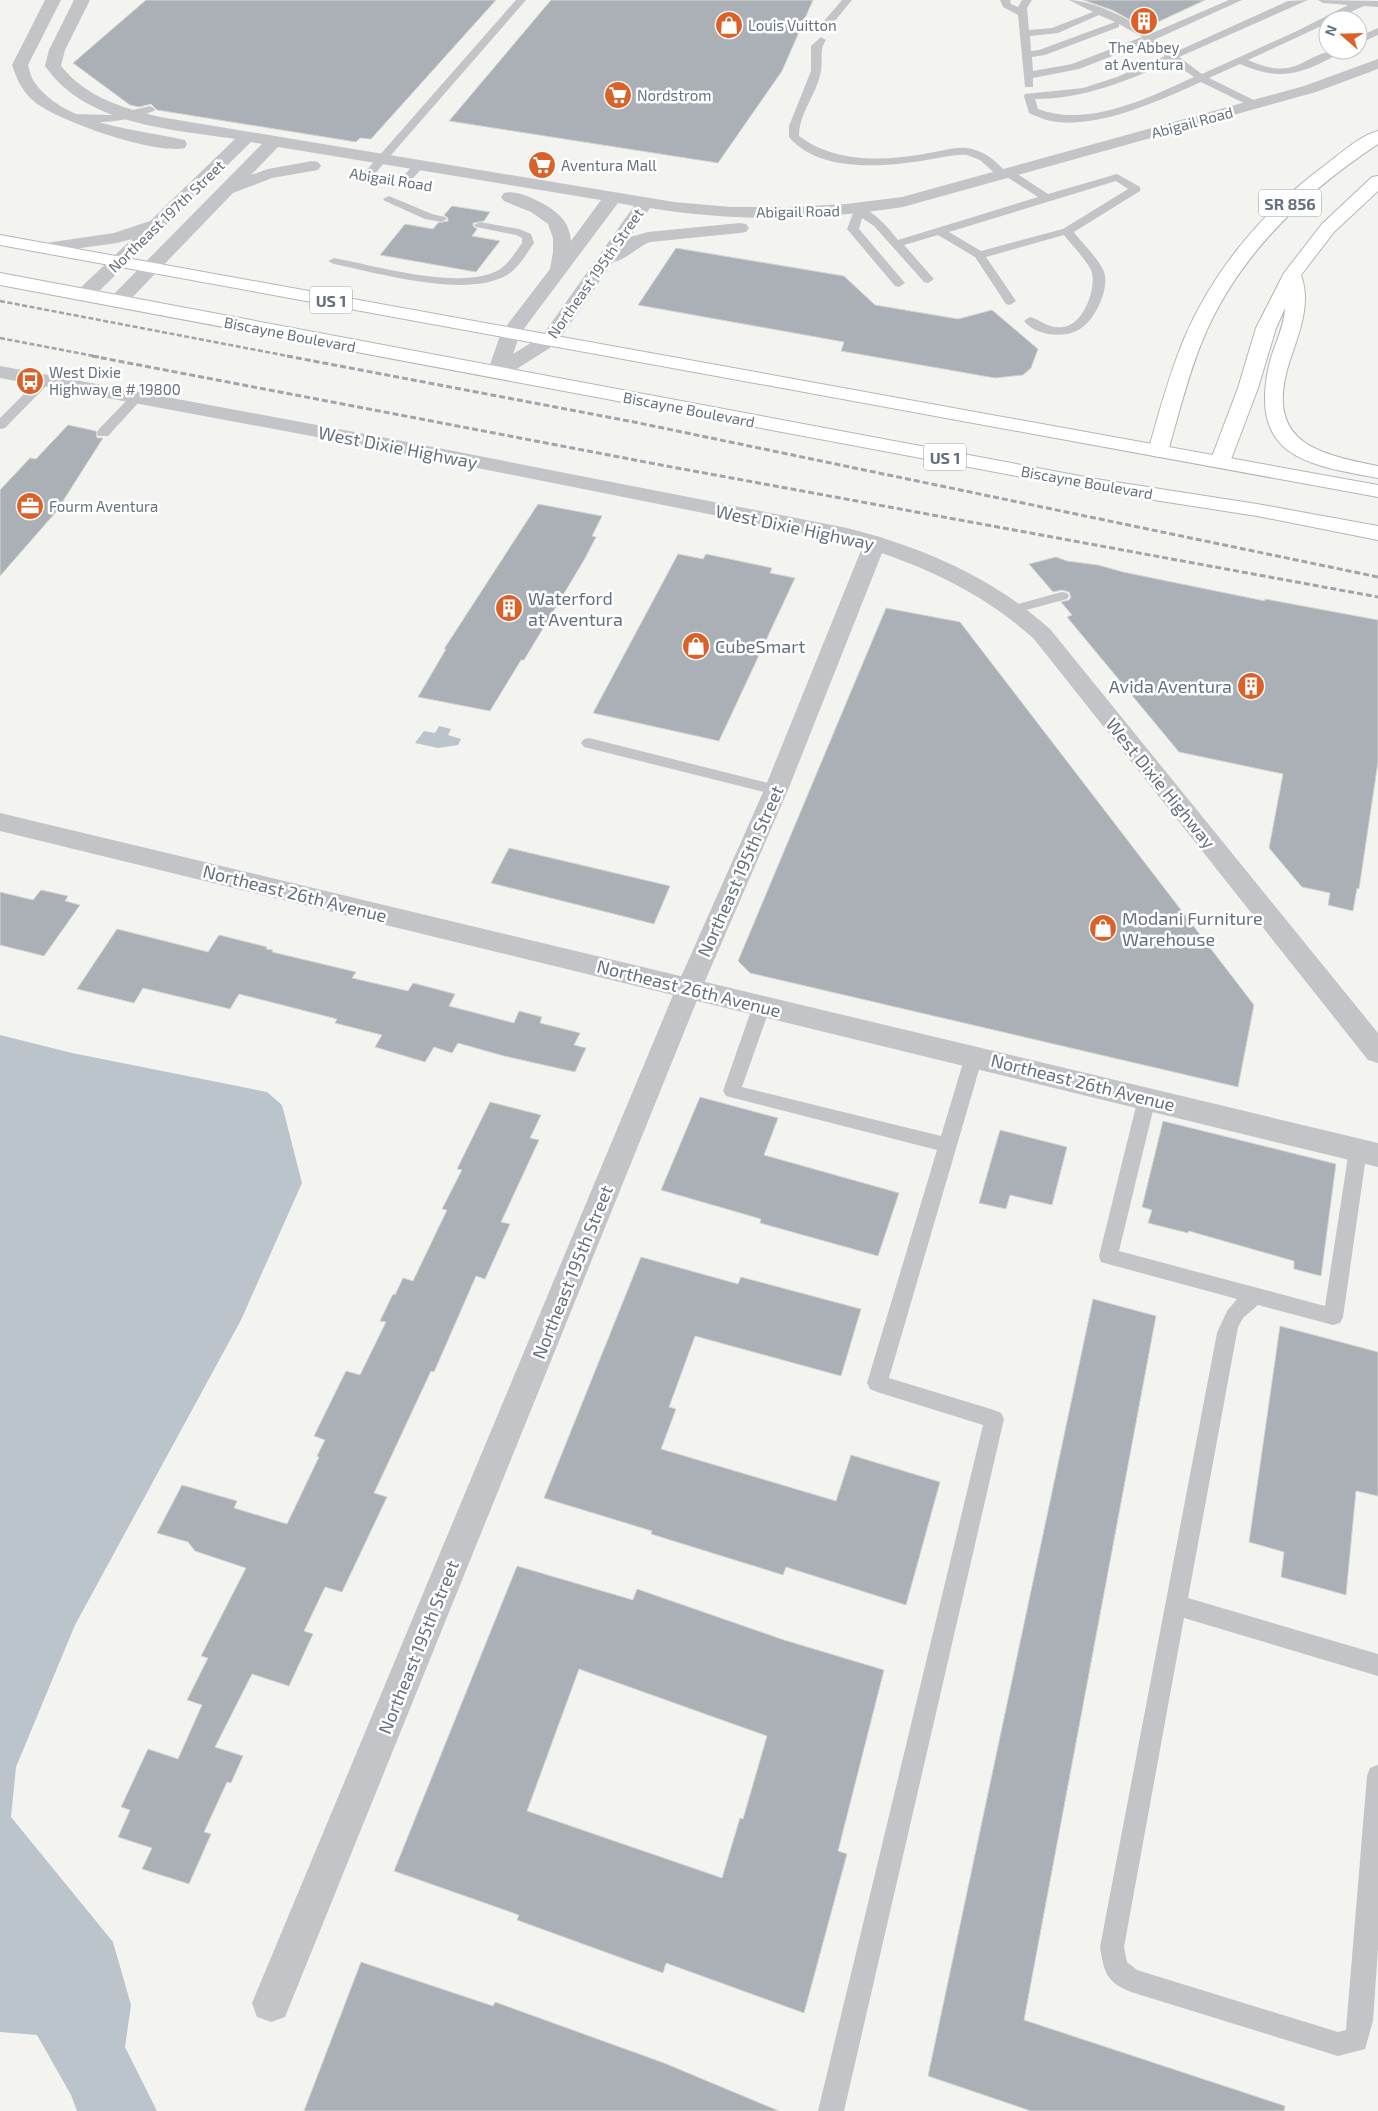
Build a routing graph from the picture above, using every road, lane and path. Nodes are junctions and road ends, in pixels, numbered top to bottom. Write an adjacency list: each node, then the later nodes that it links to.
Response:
1 (53, 0): 31 (street)
2 (82, 0): 30 (street, Abigail Road)
3 (521, 0): 38 (lane)
4 (847, 0): 16 (lane)
5 (1005, 0): 13 (lane)
6 (1027, 0): 13 (lane)
7 (1074, 0): 18 (lane)
8 (1237, 0): 18 (lane)
9 (1303, 0): 21 (lane)
10 (1323, 0): 11 (lane)
11 (1363, 3): 12 (lane); 22 (lane)
12 (1378, 4)
13 (1023, 14): 17 (lane)
14 (1094, 16): 17 (lane)
15 (1115, 25): 20 (lane)
16 (827, 28)
17 (1026, 33): 20 (lane)
18 (1149, 38): 21 (lane); 25 (lane)
19 (821, 40): 43 (lane)
20 (1027, 54): 25 (lane)
21 (1172, 57): 26 (lane); 27 (lane)
22 (1240, 60): 23 (lane); 26 (lane)
23 (1318, 60)
24 (1378, 64): 28 (street, Abigail Road)
25 (1029, 75): 27 (lane)
26 (1201, 78): 27 (lane); 28 (lane)
27 (1029, 96)
28 (1256, 105): 43 (street, Abigail Road)
29 (150, 108): 30 (lane)
30 (133, 116): 31 (lane); 33 (street, Abigail Road)
31 (72, 117): 48 (street)
32 (1378, 136): 89 (main road, SR 856)
33 (248, 137): 34 (street, Abigail Road); 36 (street, Northeast 197th Street)
34 (274, 141): 37 (street, Northeast 197th Street); 38 (street, Abigail Road)
35 (212, 149): 36 (street, Abigail Road)
36 (232, 153): 37 (street, Abigail Road); 48 (street, Northeast 197th Street)
37 (258, 157): 39 (street, Abigail Road); 50 (street, Northeast 197th Street)
38 (382, 160): 40 (street, Abigail Road); 44 (lane)
39 (312, 166): 41 (street, Abigail Road); 50 (street)
40 (418, 166): 45 (lane); 54 (street, Abigail Road)
41 (331, 169)
42 (349, 172): 44 (street, Abigail Road)
43 (1006, 174): 52 (lane); 56 (street, Abigail Road)
44 (368, 175): 45 (street, Abigail Road)
45 (405, 181): 47 (street, Abigail Road)
46 (1378, 182): 71 (main road, SR 856)
47 (424, 184)
48 (194, 189): 58 (street, Northeast 197th Street)
49 (490, 194): 51 (street, Abigail Road)
50 (221, 195): 69 (street, Northeast 197th Street)
51 (510, 197): 54 (street, Abigail Road); 70 (street)
52 (1046, 198): 61 (lane); 62 (lane)
53 (389, 199): 57 (lane)
54 (608, 204): 55 (street, Abigail Road); 70 (street, Northeast 195th Street)
55 (640, 210): 56 (street, Abigail Road); 60 (street, Abigail Road); 72 (street, Northeast 195th Street)
56 (859, 210): 60 (street, Abigail Road); 64 (lane); 75 (lane)
57 (441, 219)
58 (159, 223): 65 (street); 67 (street, Northeast 197th Street)
59 (480, 225): 68 (lane)
60 (740, 228): 72 (street)
61 (939, 231): 64 (lane); 66 (lane)
62 (1066, 231): 66 (lane); 79 (lane)
63 (0, 240): 65 (main road, Biscayne Boulevard / US 1)
64 (896, 244): 73 (lane)
65 (45, 248): 67 (main road, Biscayne Boulevard / US 1)
66 (979, 255): 77 (lane)
67 (119, 261): 69 (main road, Biscayne Boulevard / US 1); 76 (street, Northeast 197th Street)
68 (334, 261)
69 (151, 267): 78 (street, Northeast 197th Street); 80 (main road, Biscayne Boulevard / US 1)
70 (558, 270): 80 (street, Northeast 195th Street)
71 (1293, 273): 88 (main road, SR 856); 90 (main road)
72 (595, 274): 81 (street, Northeast 195th Street)
73 (928, 279)
74 (0, 280): 76 (main road, Biscayne Boulevard / US 1)
75 (899, 283)
76 (84, 295): 78 (main road, Biscayne Boulevard / US 1)
77 (1010, 301)
78 (117, 302): 83 (main road, Biscayne Boulevard / US 1)
79 (1030, 321)
80 (511, 333): 81 (main road, Biscayne Boulevard / US 1); 83 (street, Northeast 195th Street)
81 (549, 340): 83 (street, Northeast 195th Street); 89 (main road, Biscayne Boulevard / US 1)
82 (0, 372): 84 (street, West Dixie Highway)
83 (497, 373): 89 (main road, Biscayne Boulevard / US 1)
84 (44, 381): 85 (street, West Dixie Highway); 86 (lane)
85 (135, 399): 87 (lane); 96 (street, West Dixie Highway)
86 (0, 425)
87 (103, 433)
88 (1220, 462): 89 (main road, Biscayne Boulevard / US 1); 91 (main road, Biscayne Boulevard / US 1); 92 (main road, SR 856)
89 (1149, 471): 92 (main road, Biscayne Boulevard / US 1)
90 (1378, 472)
91 (1378, 491)
92 (1199, 501): 94 (main road, Biscayne Boulevard / US 1)
93 (1378, 520): 94 (main road)
94 (1314, 521): 95 (main road, Biscayne Boulevard / US 1)
95 (1378, 533)
96 (875, 543): 98 (street, West Dixie Highway); 100 (street, Northeast 195th Street)
97 (1062, 596): 98 (lane)
98 (1015, 609): 104 (street, West Dixie Highway)
99 (589, 743): 100 (lane)
100 (776, 790): 102 (street, Northeast 195th Street)
101 (0, 822): 102 (street, Northeast 26th Avenue)
102 (689, 988): 103 (street, Northeast 26th Avenue); 113 (street, Northeast 195th Street)
103 (762, 1006): 105 (street, Northeast 26th Avenue); 107 (lane)
104 (1378, 1051)
105 (974, 1056): 106 (street, Northeast 26th Avenue); 107 (lane)
106 (1147, 1098): 108 (street, Northeast 26th Avenue); 109 (lane)
107 (948, 1146): 114 (lane)
108 (1368, 1153): 109 (lane)
109 (1254, 1297): 110 (lane)
110 (1176, 1605): 111 (lane); 112 (lane)
111 (1378, 1665)
112 (1378, 1776)
113 (271, 2003)
114 (830, 2111)

